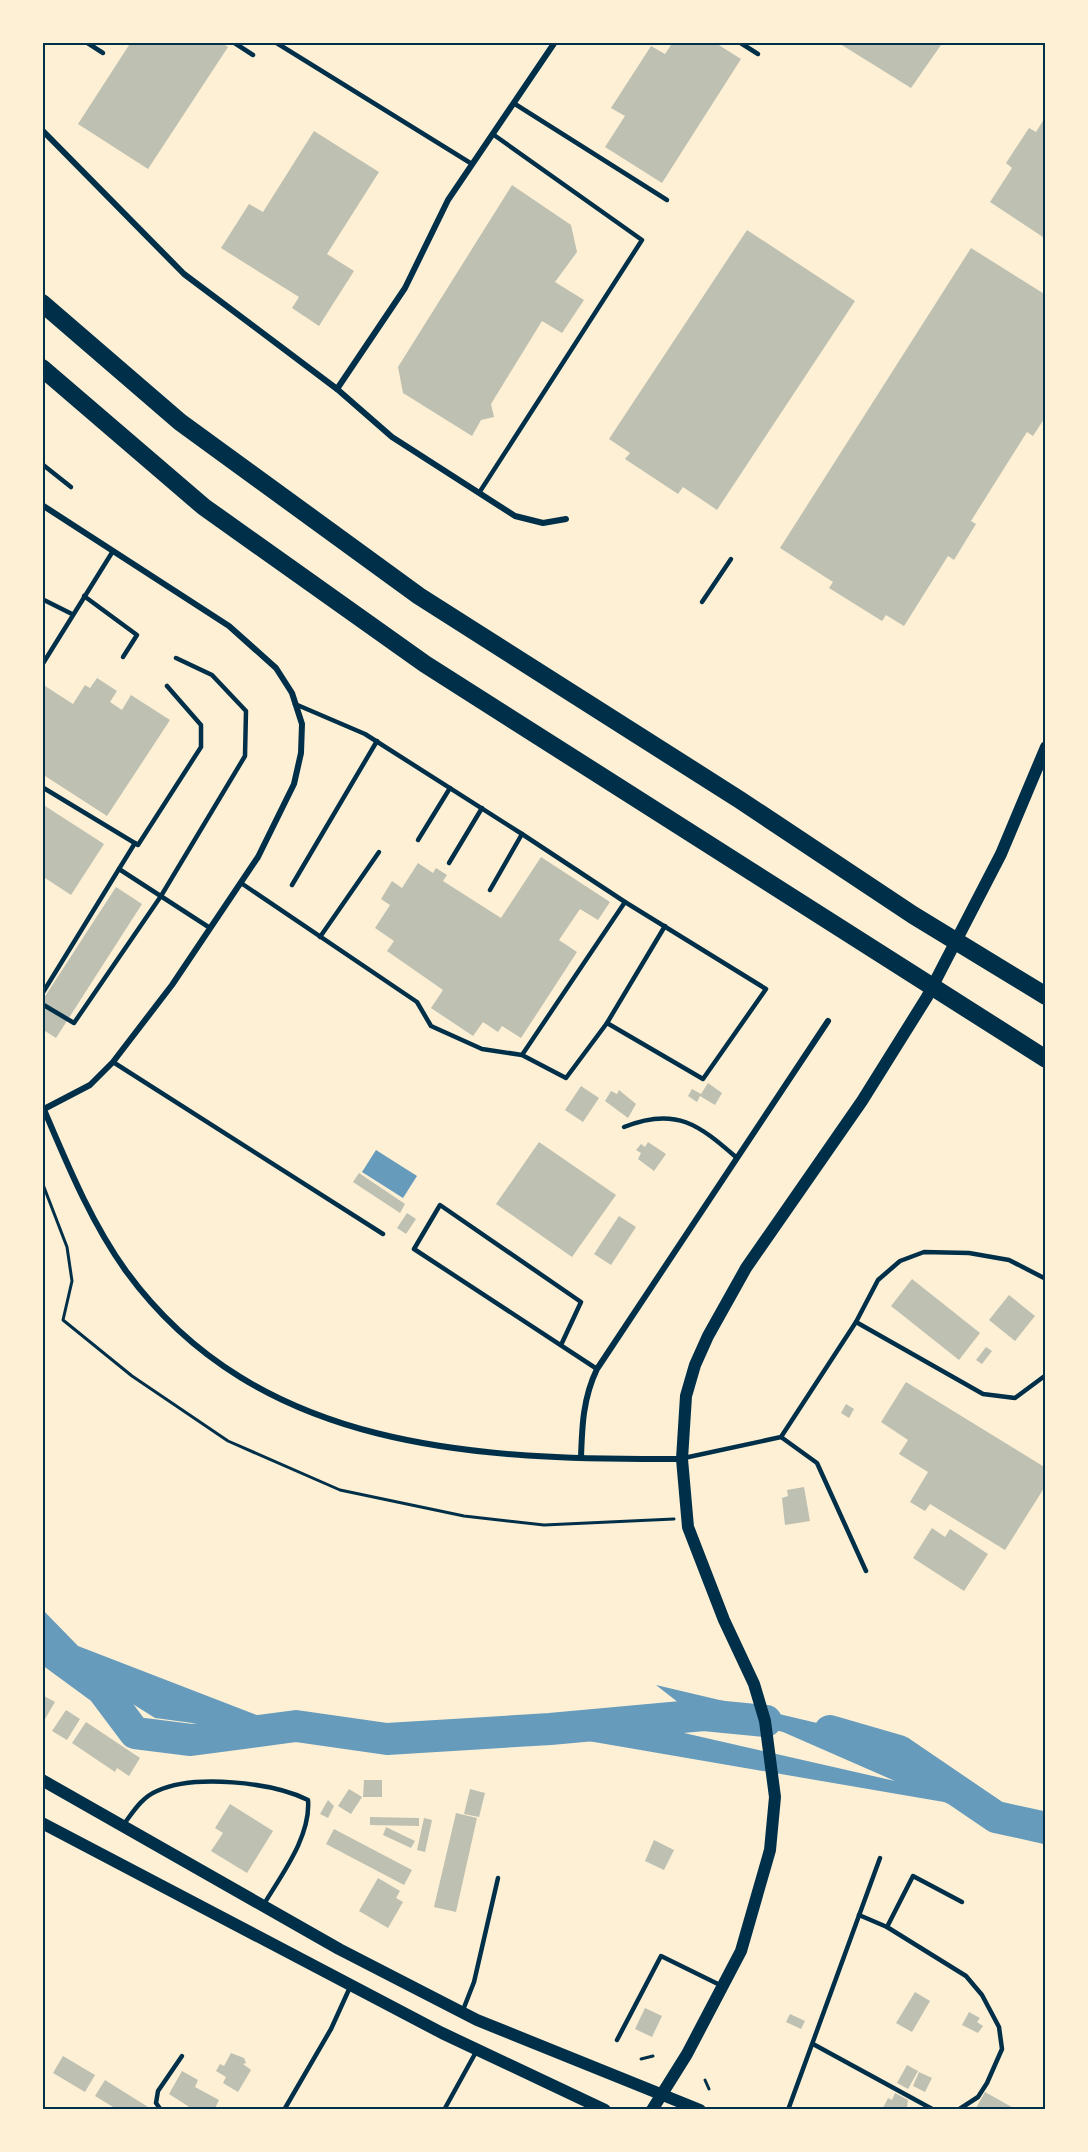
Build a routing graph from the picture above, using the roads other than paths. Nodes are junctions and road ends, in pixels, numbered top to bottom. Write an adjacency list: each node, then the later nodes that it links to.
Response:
1 (86, 42): 6 (lane)
2 (233, 42): 8 (lane)
3 (275, 42): 12 (lane)
4 (555, 42): 9 (street)
5 (739, 42): 7 (lane)
6 (104, 53)
7 (758, 54)
8 (254, 55)
9 (515, 104): 11 (street); 13 (lane)
10 (42, 130): 16 (street)
11 (494, 135): 12 (street); 19 (lane)
12 (472, 164): 16 (street)
13 (667, 200)
14 (42, 303): 53 (highway)
15 (42, 368): 58 (highway)
16 (337, 389): 19 (street)
17 (42, 464): 18 (lane)
18 (71, 487)
19 (479, 493): 21 (street)
20 (42, 505): 22 (street)
21 (566, 519)
22 (113, 551): 24 (lane); 32 (street)
23 (731, 559): 26 (lane)
24 (84, 596): 27 (lane); 28 (lane)
25 (42, 599): 27 (lane)
26 (702, 602)
27 (72, 614): 30 (lane)
28 (123, 657)
29 (176, 658): 47 (lane)
30 (42, 665)
31 (167, 686): 40 (lane)
32 (295, 704): 33 (lane); 44 (street)
33 (377, 741): 36 (lane); 45 (lane)
34 (1046, 747): 71 (main road)
35 (42, 787): 40 (lane)
36 (450, 788): 37 (lane); 39 (lane)
37 (482, 808): 38 (lane); 42 (lane)
38 (522, 834): 46 (lane); 48 (lane)
39 (418, 840)
40 (135, 843): 43 (lane)
41 (379, 852): 51 (lane)
42 (449, 863)
43 (119, 868): 47 (lane); 52 (lane)
44 (241, 883): 50 (street); 51 (lane)
45 (292, 885)
46 (490, 890)
47 (161, 896): 50 (lane); 54 (lane)
48 (625, 902): 49 (lane); 57 (lane)
49 (665, 926): 56 (lane); 56 (lane)
50 (210, 928): 59 (street)
51 (320, 937): 57 (lane)
52 (42, 994)
53 (1046, 996)
54 (42, 1004)
55 (828, 1021): 62 (street)
56 (608, 1023): 57 (lane)
57 (522, 1055)
58 (1046, 1059)
59 (113, 1062): 60 (street); 63 (lane)
60 (43, 1107): 70 (street)
61 (624, 1128): 62 (lane)
62 (737, 1158): 67 (street)
63 (382, 1234)
64 (1046, 1279): 65 (lane)
65 (856, 1322): 68 (lane); 69 (lane)
66 (561, 1345): 66 (lane); 67 (lane)
67 (597, 1369): 70 (street)
68 (1046, 1374)
69 (781, 1437): 71 (lane); 72 (lane)
70 (581, 1458): 71 (street)
71 (682, 1459): 83 (main road)
72 (866, 1571)
73 (42, 1780): 75 (main road)
74 (42, 1823): 82 (main road)
75 (123, 1826): 79 (main road); 79 (lane)
76 (880, 1858): 80 (lane)
77 (498, 1878): 84 (lane)
78 (962, 1902): 81 (lane)
79 (263, 1906): 84 (main road)
80 (859, 1915): 81 (lane); 86 (lane)
81 (887, 1927): 98 (lane)
82 (351, 1985): 87 (main road); 91 (lane)
83 (722, 1987): 85 (lane); 89 (main road)
84 (463, 2013): 89 (main road)
85 (617, 2040)
86 (813, 2044): 96 (lane); 97 (lane)
87 (477, 2050): 92 (lane); 93 (main road)
88 (182, 2056): 90 (lane)
89 (662, 2093): 94 (main road); 95 (main road)
90 (161, 2110)
91 (284, 2110)
92 (444, 2110)
93 (605, 2110)
94 (652, 2110)
95 (700, 2110)
96 (788, 2110)
97 (934, 2110)
98 (958, 2110)

